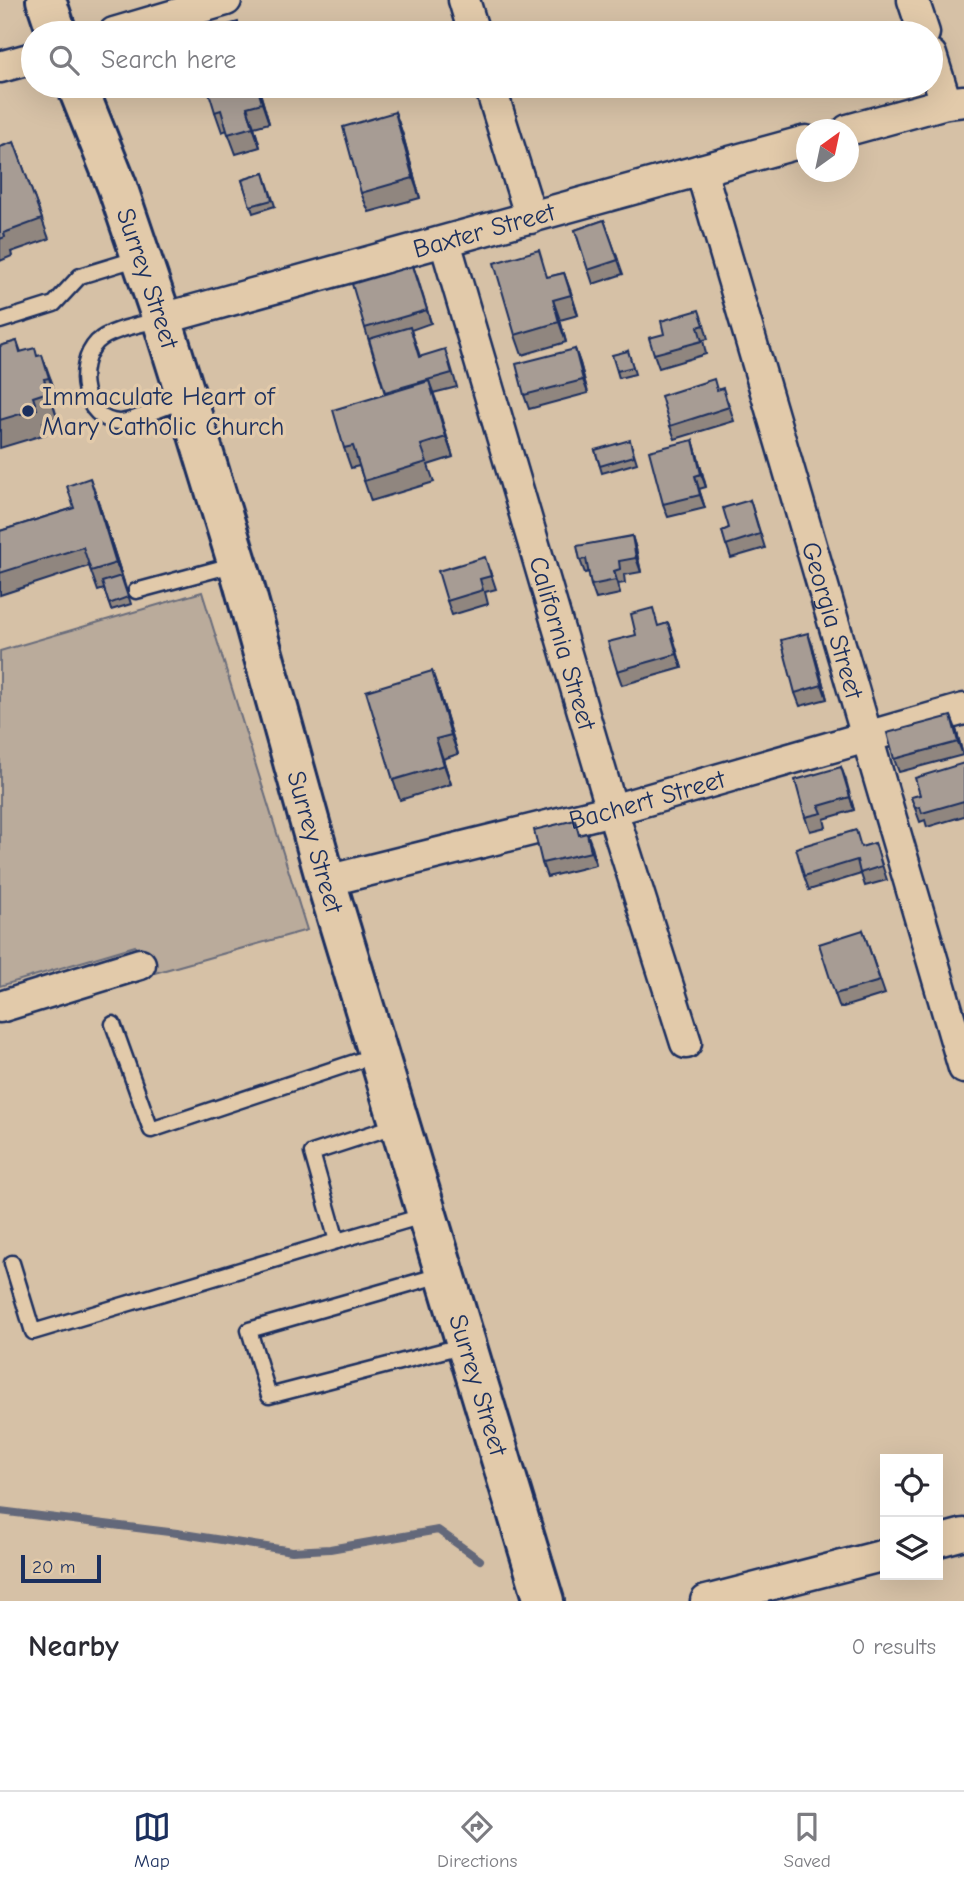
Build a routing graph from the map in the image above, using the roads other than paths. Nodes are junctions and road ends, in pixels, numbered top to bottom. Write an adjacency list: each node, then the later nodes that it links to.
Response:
1 (46, 0): 5 (street)
2 (226, 0): 6 (street)
3 (464, 0): 7 (street)
4 (913, 0): 8 (street)
5 (53, 21)
6 (155, 21)
7 (470, 21)
8 (920, 21)
9 (21, 61): 10 (street)
10 (0, 67)
11 (943, 78): 14 (street)
12 (82, 98): 20 (street, Surrey Street)
13 (494, 98): 18 (street)
14 (955, 102): 15 (street)
15 (859, 127)
16 (796, 144): 17 (street, Baxter Street)
17 (701, 170): 18 (street, Baxter Street); 27 (street, Georgia Street)
18 (531, 218): 19 (street, Baxter Street)
19 (445, 242): 21 (street, Baxter Street); 28 (street, California Street)
20 (141, 257): 21 (street, Surrey Street); 22 (lane)
21 (162, 319): 23 (street, Surrey Street); 23 (lane)
22 (0, 321)
23 (187, 399): 24 (street, Surrey Street)
24 (238, 564): 25 (lane); 29 (street, Surrey Street)
25 (136, 591)
26 (964, 709): 27 (street, Bachert Street)
27 (866, 737): 28 (street, Bachert Street); 35 (street, Georgia Street)
28 (612, 810): 29 (street, Bachert Street); 33 (street, California Street)
29 (326, 881): 34 (street, Surrey Street)
30 (140, 964): 31 (street)
31 (0, 1007)
32 (113, 1024): 34 (lane)
33 (686, 1043)
34 (378, 1055): 36 (street, Surrey Street)
35 (964, 1068)
36 (399, 1124): 37 (street, Surrey Street); 38 (lane)
37 (426, 1215): 38 (lane); 40 (street, Surrey Street)
38 (337, 1241): 39 (lane)
39 (12, 1263)
40 (444, 1274): 41 (street, Surrey Street); 41 (lane)
41 (466, 1345): 45 (street, Surrey Street)
42 (964, 1535): 43 (street)
43 (943, 1540)
44 (880, 1556): 46 (street)
45 (544, 1601)
46 (706, 1601)

